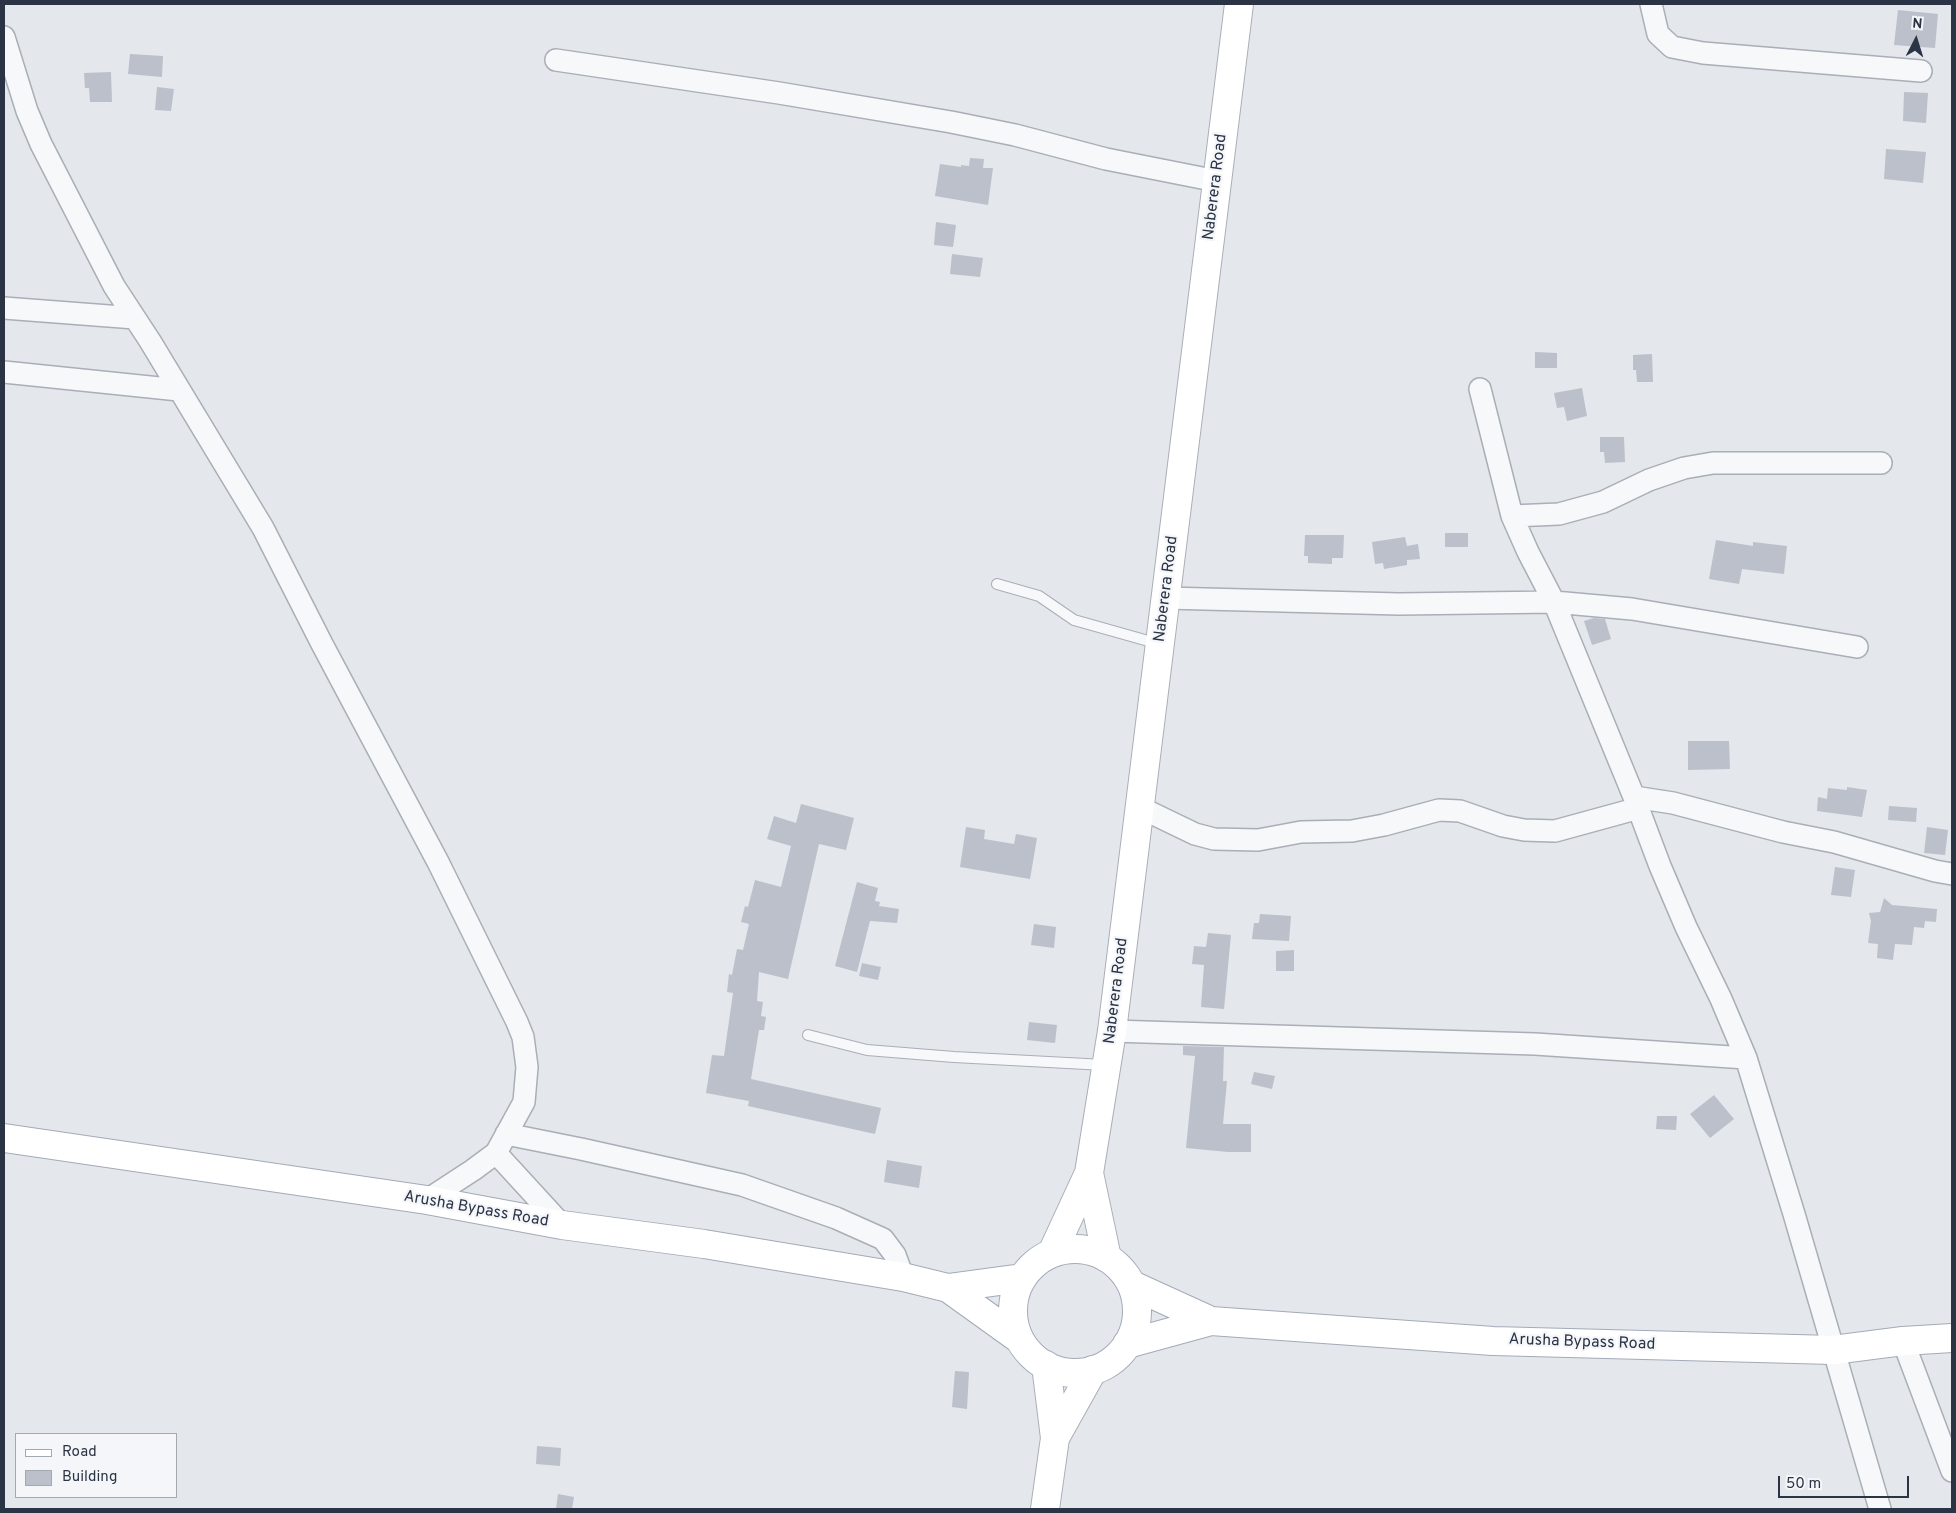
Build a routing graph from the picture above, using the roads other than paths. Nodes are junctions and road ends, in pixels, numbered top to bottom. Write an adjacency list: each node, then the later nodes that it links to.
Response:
1 (1239, 4): 6 (main road, Naberera Road)
2 (1651, 4): 5 (street)
3 (4, 38): 8 (street)
4 (556, 60): 6 (street)
5 (1921, 71)
6 (1217, 181): 15 (main road, Naberera Road)
7 (4, 308): 8 (street)
8 (135, 318): 11 (street)
9 (4, 372): 11 (street)
10 (1480, 389): 13 (street)
11 (179, 390): 26 (street)
12 (1881, 463): 13 (street)
13 (1512, 516): 16 (street)
14 (997, 584): 17 (lane)
15 (1166, 598): 16 (street); 17 (main road, Naberera Road)
16 (1554, 602): 18 (street); 19 (street)
17 (1160, 644): 20 (main road, Naberera Road)
18 (1857, 647)
19 (1636, 802): 20 (street); 21 (street); 24 (street)
20 (1139, 807): 22 (main road, Naberera Road)
21 (1952, 874)
22 (1112, 1031): 24 (street); 25 (main road, Naberera Road)
23 (808, 1035): 25 (lane)
24 (1746, 1058): 43 (street)
25 (1107, 1065): 29 (main road, Naberera Road)
26 (506, 1134): 28 (street); 34 (street)
27 (4, 1138): 30 (main road, Arusha Bypass Road)
28 (496, 1153): 30 (street); 31 (street)
29 (1089, 1173): 32 (main road, Naberera Road); 33 (main road, Naberera Road)
30 (427, 1200): 31 (main road, Arusha Bypass Road)
31 (562, 1224): 34 (main road, Arusha Bypass Road)
32 (1052, 1253): 33 (main road, Arusha Bypass Road); 35 (main road, Arusha Bypass Road)
33 (1107, 1258): 36 (main road, Arusha Bypass Road)
34 (903, 1278): 37 (main road, Arusha Bypass Road)
35 (1022, 1278): 37 (main road, Arusha Bypass Road); 39 (main road, Arusha Bypass Road)
36 (1132, 1285): 38 (main road, Arusha Bypass Road); 42 (main road, Arusha Bypass Road)
37 (948, 1288): 39 (main road, Arusha Bypass Road)
38 (1212, 1321): 42 (main road, Arusha Bypass Road); 43 (main road, Arusha Bypass Road)
39 (1020, 1338): 44 (main road, Arusha Bypass Road)
40 (1952, 1338): 41 (main road, Arusha Bypass Road)
41 (1903, 1341): 43 (main road, Arusha Bypass Road); 47 (street)
42 (1127, 1344): 45 (main road, Arusha Bypass Road)
43 (1833, 1350): 49 (street)
44 (1046, 1365): 45 (main road, Arusha Bypass Road); 46 (main road)
45 (1093, 1370): 46 (main road)
46 (1055, 1438): 48 (main road)
47 (1952, 1471)
48 (1045, 1509)
49 (1880, 1509)

